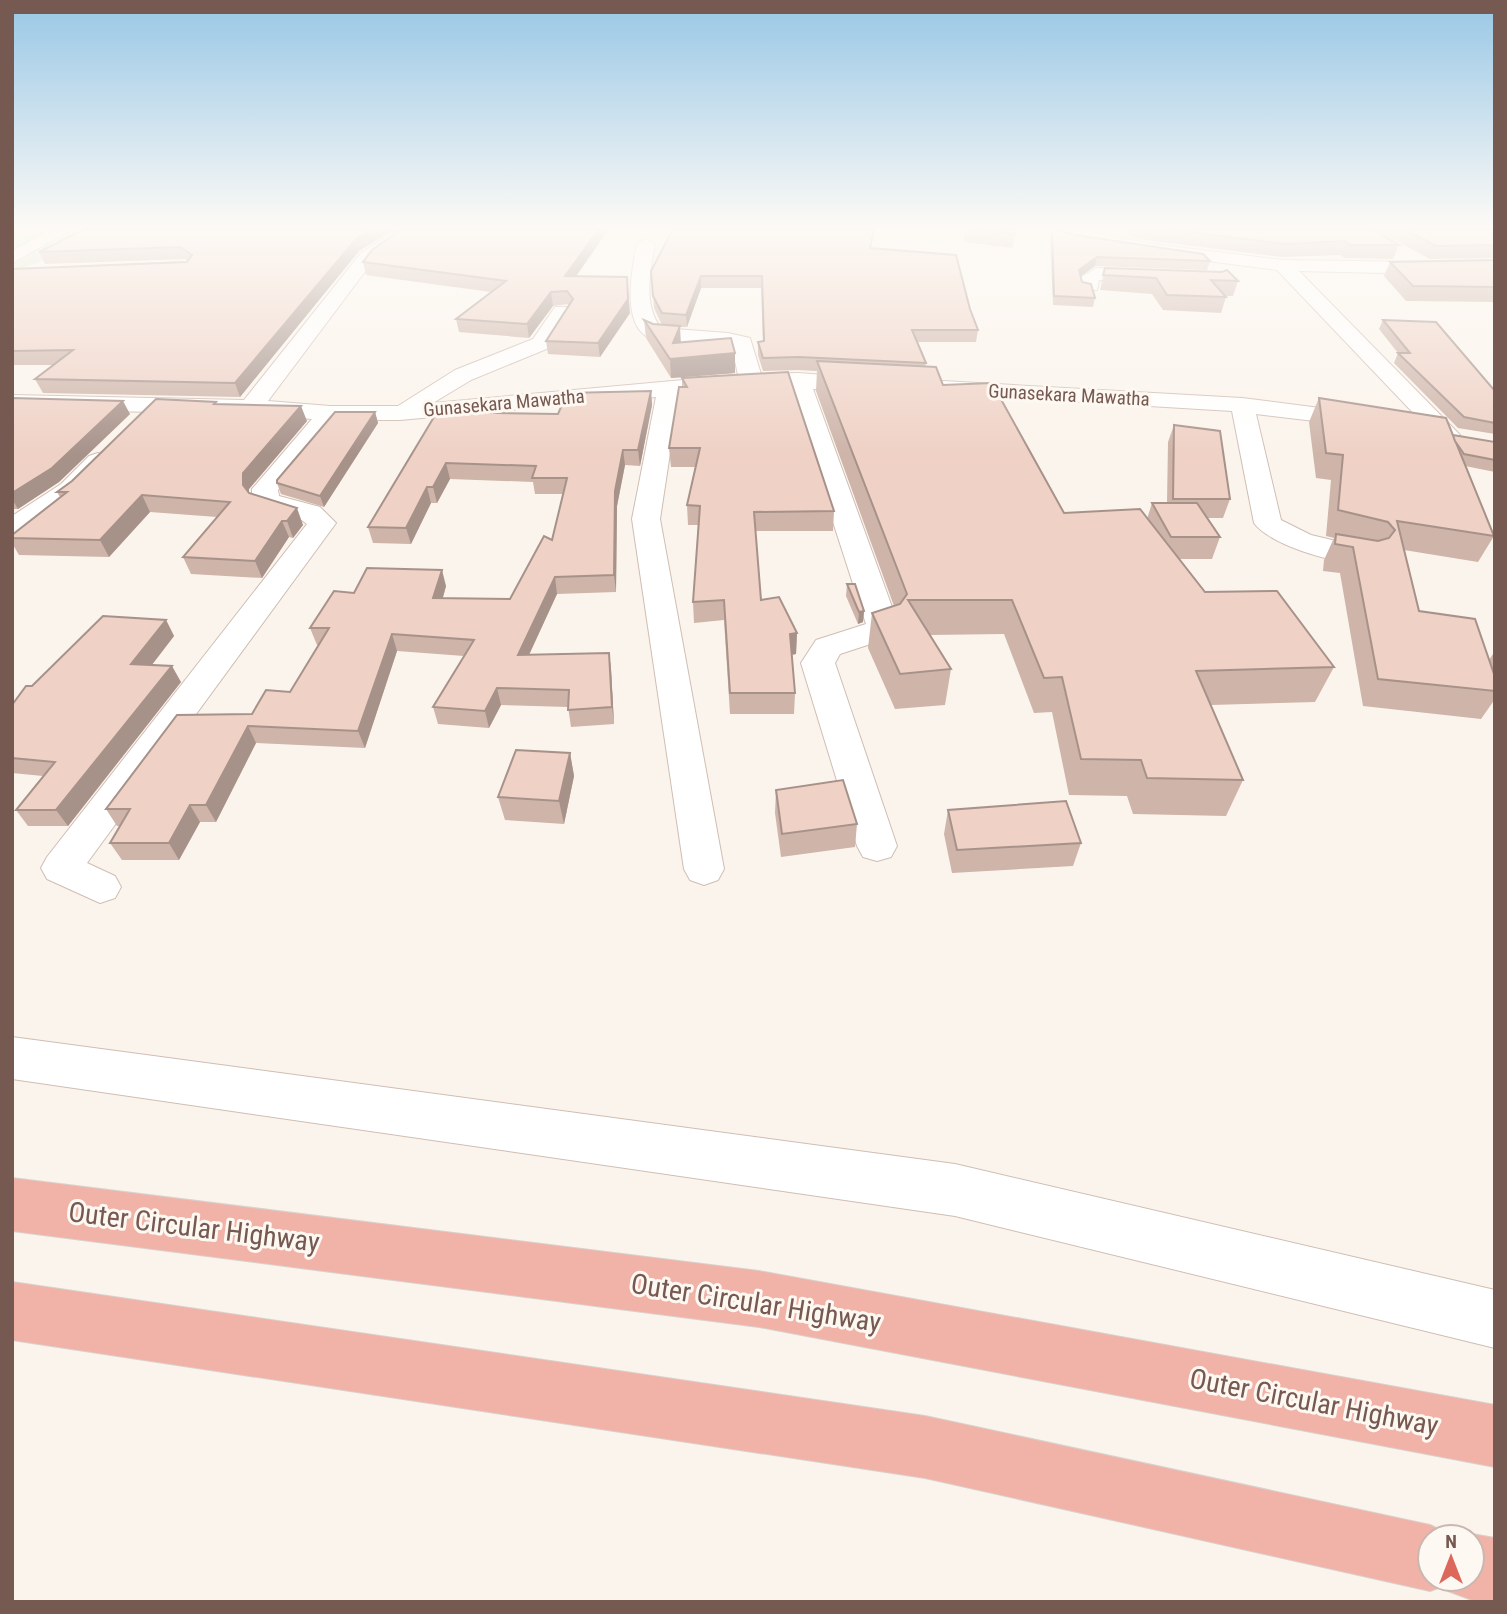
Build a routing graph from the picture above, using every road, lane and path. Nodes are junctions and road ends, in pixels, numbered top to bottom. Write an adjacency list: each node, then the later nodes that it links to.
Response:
1 (330, 304): 13 (street)
2 (642, 304): 6 (street)
3 (1321, 304): 18 (street)
4 (562, 311): 14 (street)
5 (797, 380): 6 (street, Gunasekara Mawatha); 7 (street, Gunasekara Mawatha); 22 (street)
6 (751, 381): 9 (street, Gunasekara Mawatha)
7 (895, 385)
8 (923, 387): 12 (street, Gunasekara Mawatha)
9 (669, 388): 14 (street, Gunasekara Mawatha); 23 (street)
10 (12, 402): 11 (street, Gunasekara Mawatha)
11 (157, 404): 13 (street, Gunasekara Mawatha); 20 (street)
12 (1242, 405): 16 (street, Gunasekara Mawatha); 21 (street)
13 (251, 407): 15 (street, Gunasekara Mawatha)
14 (400, 412): 15 (street, Gunasekara Mawatha)
15 (330, 413): 24 (street)
16 (1385, 424)
17 (1410, 429): 18 (street)
18 (1448, 435): 19 (street)
19 (1471, 440)
20 (12, 529)
21 (1364, 556)
22 (877, 846)
23 (704, 869)
24 (100, 887)
25 (12, 1058): 28 (street)
26 (12, 1204): 29 (highway, Outer Circular Highway)
27 (12, 1311): 30 (highway)
28 (1495, 1319)
29 (1495, 1436)
30 (1416, 1555)

